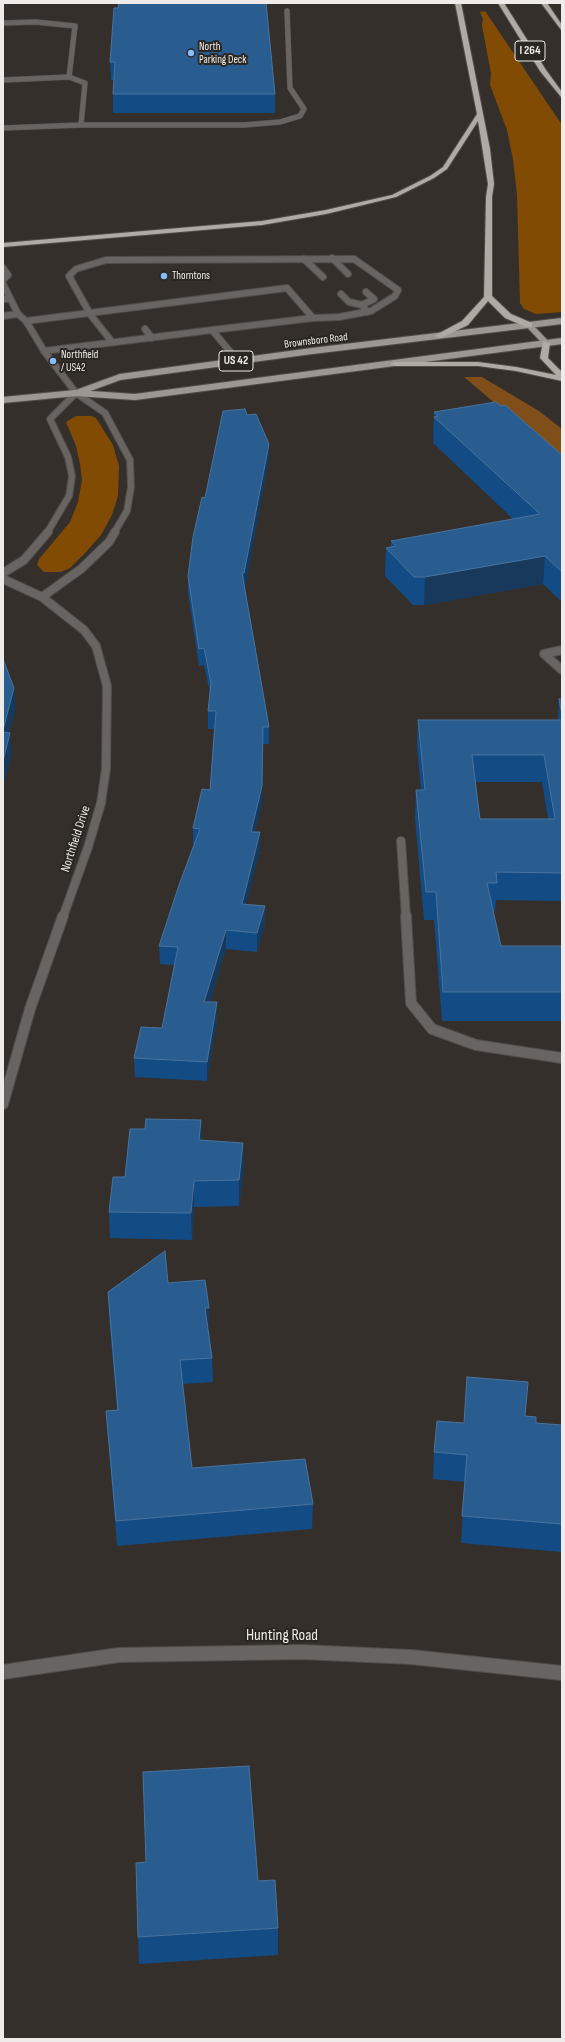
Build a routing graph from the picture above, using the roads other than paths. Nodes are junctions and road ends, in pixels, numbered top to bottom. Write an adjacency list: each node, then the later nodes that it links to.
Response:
1 (458, 3): 10 (highway)
2 (501, 3): 9 (highway, I 264)
3 (544, 3): 6 (highway)
4 (287, 11): 11 (street)
5 (3, 24): 7 (street)
6 (562, 29)
7 (69, 78): 8 (street); 11 (street)
8 (3, 80)
9 (562, 96)
10 (480, 114): 13 (highway); 25 (highway)
11 (81, 125): 12 (street)
12 (3, 128)
13 (3, 245)
14 (332, 258): 15 (street); 17 (street); 34 (street)
15 (304, 259): 18 (street); 36 (street)
16 (3, 268): 19 (street)
17 (348, 274)
18 (323, 277)
19 (3, 280)
20 (3, 284): 24 (street)
21 (366, 292): 31 (street)
22 (244, 294): 26 (street); 27 (street); 40 (street)
23 (341, 294): 31 (street)
24 (6, 297): 35 (street)
25 (488, 297): 46 (highway); 51 (highway)
26 (215, 298): 28 (street); 30 (street)
27 (250, 300)
28 (188, 301): 29 (street); 32 (street)
29 (163, 304): 33 (street); 36 (street)
30 (221, 304)
31 (362, 305): 34 (street)
32 (193, 307)
33 (168, 310)
34 (367, 312): 40 (street)
35 (18, 314): 38 (street); 41 (street)
36 (90, 314): 41 (street); 54 (street)
37 (264, 315): 44 (street)
38 (3, 316)
39 (234, 318): 47 (street)
40 (313, 318): 44 (street)
41 (26, 321): 56 (street)
42 (562, 321): 46 (main road, Brownsboro Road / US 42)
43 (205, 322): 49 (street)
44 (272, 323): 47 (street)
45 (179, 325): 50 (street)
46 (529, 325): 51 (main road, Brownsboro Road / US 42); 55 (main road)
47 (242, 327): 49 (street)
48 (145, 329): 52 (street)
49 (212, 330): 50 (street); 57 (street)
50 (186, 333): 52 (street)
51 (438, 336): 57 (main road, Brownsboro Road / US 42)
52 (152, 338): 54 (street)
53 (562, 341): 55 (main road, US 42)
54 (112, 342): 56 (street)
55 (546, 343): 58 (main road, US 42); 59 (highway)
56 (44, 351): 60 (street)
57 (238, 361): 60 (main road, Brownsboro Road / US 42)
58 (394, 364): 59 (highway); 60 (main road, US 42)
59 (562, 378)
60 (76, 394): 61 (main road, US 42); 62 (street); 64 (street)
61 (3, 400)
62 (3, 573)
63 (3, 579): 64 (street, Northfield Drive)
64 (42, 597): 69 (street, Northfield Drive)
65 (562, 650): 66 (street)
66 (562, 670)
67 (401, 841): 68 (street)
68 (562, 1058)
69 (3, 1104)
70 (3, 1672): 71 (street, Hunting Road)
71 (562, 1673)

